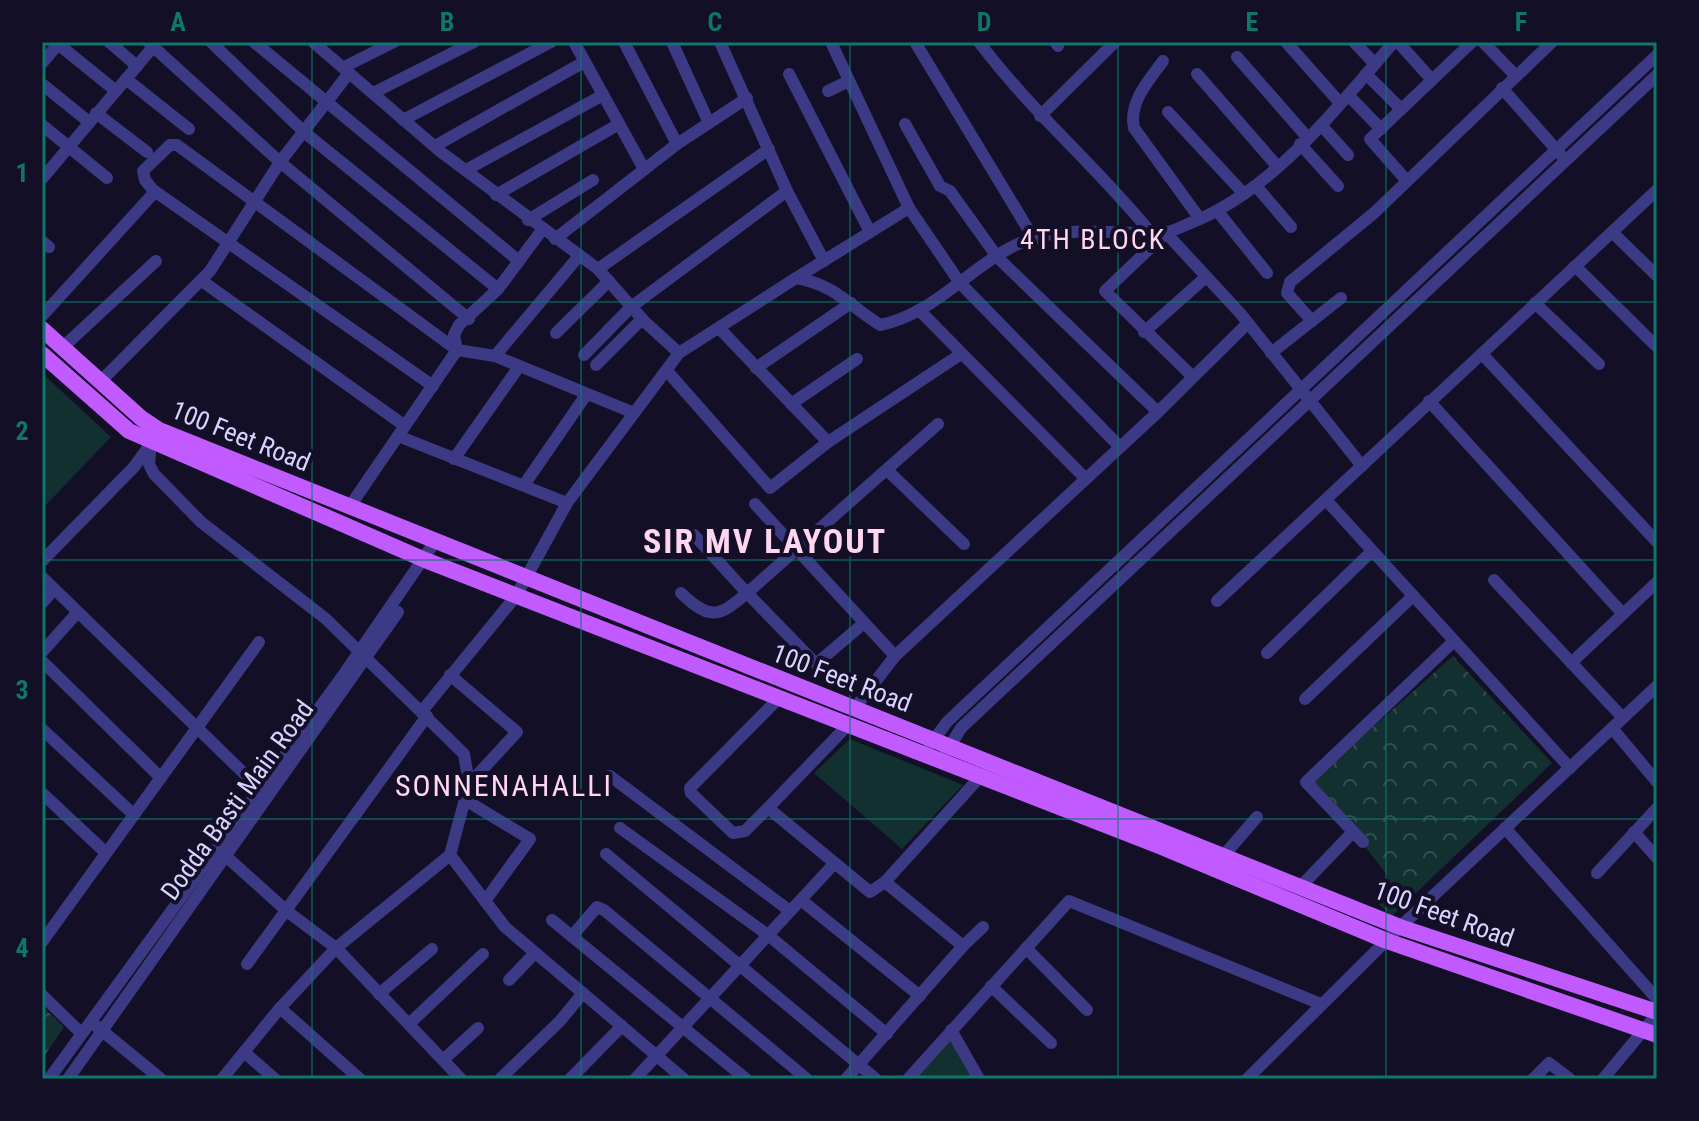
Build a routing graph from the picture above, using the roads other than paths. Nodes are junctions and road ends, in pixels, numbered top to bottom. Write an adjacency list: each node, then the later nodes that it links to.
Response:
1 (109, 42): 29 (street)
2 (211, 42): 60 (street)
3 (254, 42): 47 (street)
4 (394, 42): 31 (street)
5 (474, 42): 43 (street)
6 (551, 42): 52 (street)
7 (574, 42): 28 (street)
8 (624, 42): 62 (street)
9 (672, 42): 53 (street)
10 (720, 42): 45 (street)
11 (831, 42): 38 (street)
12 (915, 42): 97 (street)
13 (979, 42): 50 (street)
14 (1115, 42): 50 (street)
15 (1286, 42): 46 (street)
16 (1354, 42): 30 (street)
17 (1396, 42): 30 (street); 37 (street)
18 (1472, 42): 37 (street)
19 (1483, 42): 35 (street)
20 (1552, 42): 35 (street)
21 (59, 43): 25 (street); 41 (street)
22 (150, 44): 29 (street); 70 (street)
23 (318, 44): 31 (street)
24 (1657, 55): 66 (street)
25 (44, 57)
26 (1237, 57): 61 (street)
27 (1163, 61): 88 (street)
28 (584, 62): 44 (street); 64 (street)
29 (137, 66): 36 (street)
30 (1370, 69): 46 (street); 48 (street)
31 (346, 70): 43 (street); 47 (street)
32 (789, 74): 92 (street)
33 (1197, 74): 71 (street)
34 (1657, 75): 69 (street)
35 (1516, 76): 40 (street)
36 (126, 79): 41 (street); 58 (street)
37 (1432, 80): 48 (street)
38 (849, 81): 42 (street); 86 (street)
39 (42, 84): 51 (street)
40 (1502, 88): 66 (street); 77 (street)
41 (116, 91): 51 (street)
42 (828, 91)
43 (373, 93): 52 (street)
44 (603, 95): 54 (street); 73 (street)
45 (747, 98): 53 (street); 65 (street)
46 (1344, 99): 57 (street); 59 (street)
47 (326, 102): 60 (street); 102 (street)
48 (1401, 109): 59 (street)
49 (1168, 112): 82 (street)
50 (1040, 116): 93 (street)
51 (93, 118): 63 (street); 67 (street)
52 (403, 120): 64 (street)
53 (709, 123): 62 (street)
54 (619, 124): 72 (street); 83 (street)
55 (905, 124): 100 (street)
56 (42, 125): 63 (street)
57 (1321, 125): 61 (street); 68 (street)
58 (189, 129)
59 (1381, 129): 77 (street)
60 (304, 132): 70 (street); 113 (street)
61 (1304, 141): 71 (street); 79 (street)
62 (677, 144): 72 (street)
63 (69, 146): 74 (street); 75 (street)
64 (435, 146): 73 (street)
65 (769, 149): 81 (street); 105 (street)
66 (1557, 150): 69 (street); 148 (street)
67 (147, 152)
68 (1348, 155)
69 (1566, 161): 148 (street)
70 (280, 162): 84 (street); 120 (street)
71 (1277, 166): 78 (street)
72 (644, 169): 96 (street)
73 (466, 170): 83 (street)
74 (43, 175)
75 (107, 178)
76 (593, 180): 89 (street)
77 (1407, 181): 122 (street)
78 (1256, 186): 82 (street); 90 (street)
79 (1338, 186)
80 (153, 190): 84 (street); 98 (street); 119 (street)
81 (787, 191): 103 (street); 117 (street)
82 (1244, 194): 87 (street)
83 (496, 195): 89 (street)
84 (257, 200): 98 (street); 130 (street)
85 (1654, 200): 95 (street)
86 (909, 208): 92 (street); 112 (street)
87 (1219, 213): 88 (street); 106 (street)
88 (1200, 219): 94 (street)
89 (528, 220): 91 (street)
90 (1291, 227)
91 (542, 230): 96 (street); 102 (street)
92 (870, 232): 103 (street)
93 (1151, 233): 94 (street); 97 (street)
94 (1166, 233): 108 (street); 126 (street)
95 (1613, 233): 104 (street); 107 (street)
96 (555, 239): 99 (street)
97 (1034, 239): 100 (street)
98 (230, 241): 110 (street); 146 (street)
99 (579, 256): 105 (street); 137 (street)
100 (998, 258): 112 (street); 151 (street)
101 (156, 261): 129 (street)
102 (519, 261): 113 (street)
103 (824, 261): 109 (street)
104 (1575, 266): 116 (street); 128 (street)
105 (598, 269): 111 (street)
106 (1267, 273)
107 (1657, 276)
108 (1206, 277): 123 (street); 126 (street)
109 (796, 278): 115 (street); 124 (street)
110 (202, 281): 145 (street); 154 (street)
111 (609, 281): 117 (street); 127 (street)
112 (960, 283): 118 (street); 157 (street)
113 (498, 289): 120 (street)
114 (1341, 298): 122 (street)
115 (851, 303): 118 (street); 142 (street)
116 (1535, 303): 136 (street); 139 (street)
117 (631, 307): 121 (street); 135 (street)
118 (919, 310): 134 (street)
119 (42, 316)
120 (469, 319): 130 (street)
121 (642, 319): 131 (street); 140 (street)
122 (1312, 321): 132 (street)
123 (1248, 323): 132 (street); 144 (street)
124 (719, 328): 131 (street); 142 (street)
125 (42, 329): 129 (main road, 100 Feet Road)
126 (1144, 332): 144 (street)
127 (556, 333)
128 (1656, 346)
129 (62, 348): 145 (main road, 100 Feet Road)
130 (457, 350): 137 (street); 146 (street)
131 (679, 353): 143 (street)
132 (1271, 353): 148 (street)
133 (42, 354): 155 (main road, 100 Feet Road)
134 (961, 354): 156 (street); 161 (street)
135 (584, 355)
136 (1483, 355): 149 (street); 168 (street)
137 (495, 356): 141 (street)
138 (857, 359): 150 (street)
139 (1599, 364)
140 (596, 365)
141 (518, 368): 147 (street); 158 (street)
142 (756, 368): 150 (street)
143 (667, 371): 152 (street); 156 (street)
144 (1193, 377): 151 (street)
145 (100, 382): 155 (main road, 100 Feet Road)
146 (433, 386): 154 (street)
147 (586, 395): 152 (street); 162 (street)
148 (1306, 397): 159 (street); 210 (street)
149 (1429, 401): 159 (street); 187 (street)
150 (791, 404): 156 (street)
151 (1158, 412): 157 (street)
152 (634, 413): 164 (street)
153 (938, 424): 160 (street)
154 (402, 431): 158 (street); 166 (street)
155 (155, 436): 166 (main road, 100 Feet Road); 173 (street); 174 (main road, 100 Feet Road); 193 (street)
156 (828, 442)
157 (1120, 447): 161 (street)
158 (454, 459): 162 (street)
159 (1362, 466): 163 (street)
160 (888, 471): 170 (street); 171 (street)
161 (1086, 479): 194 (street)
162 (524, 485): 164 (street)
163 (1327, 501): 172 (street); 184 (street)
164 (567, 503): 176 (street)
165 (755, 504): 171 (street)
166 (350, 506): 169 (main road, 100 Feet Road)
167 (694, 535): 181 (street)
168 (1657, 542)
169 (438, 544): 174 (street, Dodda Basti Main Road); 176 (main road, 100 Feet Road)
170 (964, 544)
171 (798, 551): 181 (street); 188 (street)
172 (1372, 551): 183 (street); 192 (street)
173 (42, 561)
174 (429, 562): 182 (main road, 100 Feet Road); 193 (street, Dodda Basti Main Road)
175 (42, 577): 179 (street)
176 (524, 577): 182 (street); 203 (main road, 100 Feet Road)
177 (1494, 580): 196 (street)
178 (1657, 582): 187 (street)
179 (54, 589): 185 (street); 186 (street)
180 (681, 593): 181 (street)
181 (747, 593): 197 (street)
182 (516, 596): 198 (street); 201 (main road, 100 Feet Road)
183 (1412, 597): 190 (street); 202 (street)
184 (1217, 601)
185 (42, 603)
186 (77, 613): 191 (street); 209 (street)
187 (1623, 614): 196 (street)
188 (864, 623): 194 (street); 197 (street)
189 (259, 642): 209 (street)
190 (1453, 642): 213 (street); 228 (street)
191 (42, 652)
192 (1267, 653)
193 (363, 654): 204 (street); 219 (street, Dodda Basti Main Road); 232 (street, Dodda Basti Main Road)
194 (895, 656): 203 (street)
195 (42, 661): 215 (street)
196 (1571, 663): 205 (street)
197 (816, 664): 199 (street)
198 (450, 675): 204 (street); 218 (street)
199 (809, 678)
200 (1657, 686): 205 (street)
201 (779, 698): 206 (main road, 100 Feet Road); 222 (street)
202 (1305, 699)
203 (855, 708): 210 (main road, 100 Feet Road)
204 (424, 714): 218 (street); 244 (street)
205 (1623, 718): 207 (street)
206 (848, 725): 211 (main road, 100 Feet Road); 222 (street)
207 (1612, 728): 213 (street); 217 (street)
208 (42, 729): 224 (street)
209 (197, 729): 215 (street); 219 (street)
210 (941, 742): 211 (street); 212 (street); 234 (main road, 100 Feet Road)
211 (925, 755): 212 (main road, 100 Feet Road)
212 (941, 763): 216 (main road, 100 Feet Road)
213 (1570, 768): 227 (street)
214 (610, 776): 243 (street)
215 (161, 778): 224 (street)
216 (979, 778): 239 (street); 251 (main road, 100 Feet Road)
217 (1657, 782)
218 (469, 784): 221 (street)
219 (260, 789): 232 (street, Dodda Basti Main Road)
220 (42, 793): 231 (street)
221 (467, 801): 235 (street); 242 (street)
222 (768, 808): 237 (street)
223 (1657, 808): 229 (street)
224 (133, 814): 231 (street)
225 (1257, 817): 234 (street)
226 (620, 828): 249 (street)
227 (1505, 828): 247 (street); 267 (street)
228 (1353, 832): 230 (street); 240 (street)
229 (1634, 832): 236 (street); 238 (street)
230 (1363, 842)
231 (105, 852): 248 (street)
232 (221, 852): 244 (street); 272 (street, Dodda Basti Main Road); 277 (street, Dodda Basti Main Road)
233 (606, 854): 259 (street)
234 (1225, 854): 240 (main road, 100 Feet Road)
235 (450, 855): 242 (street); 253 (street)
236 (1657, 858)
237 (833, 865): 239 (street); 241 (street)
238 (1597, 873)
239 (885, 882): 252 (street)
240 (1302, 885): 247 (main road, 100 Feet Road)
241 (801, 900): 243 (street); 265 (street)
242 (485, 901): 256 (street)
243 (790, 911): 249 (street)
244 (288, 912): 253 (street); 258 (street)
245 (552, 920): 250 (street)
246 (983, 927): 252 (street)
247 (1400, 927): 251 (street); 271 (main road, 100 Feet Road)
248 (44, 934)
249 (768, 935): 259 (street); 281 (street)
250 (572, 936): 266 (street); 275 (street)
251 (1387, 941): 268 (street); 280 (main road, 100 Feet Road)
252 (963, 946): 265 (street)
253 (336, 948): 263 (street); 269 (street)
254 (1026, 948): 261 (street); 268 (street); 270 (street)
255 (432, 949): 263 (street)
256 (535, 953): 260 (street); 262 (street)
257 (483, 954): 273 (street)
258 (247, 964)
259 (742, 964): 266 (street); 286 (street)
260 (509, 980)
261 (991, 986): 278 (street); 282 (street)
262 (583, 993): 274 (street); 295 (street)
263 (379, 994): 273 (street)
264 (42, 995): 279 (street)
265 (920, 996): 281 (street)
266 (712, 998): 275 (street); 300 (street)
267 (1657, 999)
268 (1321, 1004): 305 (street)
269 (280, 1008): 283 (street); 293 (street)
270 (1087, 1010)
271 (1657, 1013): 280 (street)
272 (89, 1021): 277 (street); 279 (street, Dodda Basti Main Road)
273 (409, 1024): 285 (street)
274 (622, 1026): 284 (street); 296 (street)
275 (685, 1026): 284 (street); 299 (street)
276 (478, 1028): 285 (street)
277 (102, 1030): 289 (street, Dodda Basti Main Road); 290 (street)
278 (951, 1030): 303 (street); 304 (street)
279 (81, 1033): 288 (street, Dodda Basti Main Road)
280 (1650, 1033): 287 (street)
281 (887, 1034): 286 (street)
282 (1051, 1043)
283 (244, 1052): 291 (street); 292 (street)
284 (658, 1056): 297 (street); 298 (street)
285 (443, 1060): 294 (street)
286 (859, 1064): 301 (street); 302 (street)
287 (1611, 1076)
288 (49, 1079)
289 (68, 1079)
290 (161, 1079)
291 (222, 1079)
292 (275, 1079)
293 (360, 1079)
294 (461, 1079)
295 (500, 1079)
296 (570, 1079)
297 (635, 1079)
298 (684, 1079)
299 (746, 1079)
300 (807, 1079)
301 (846, 1079)
302 (876, 1079)
303 (908, 1079)
304 (979, 1079)
305 (1247, 1079)
306 (1533, 1079): 307 (street)
307 (1570, 1079)

